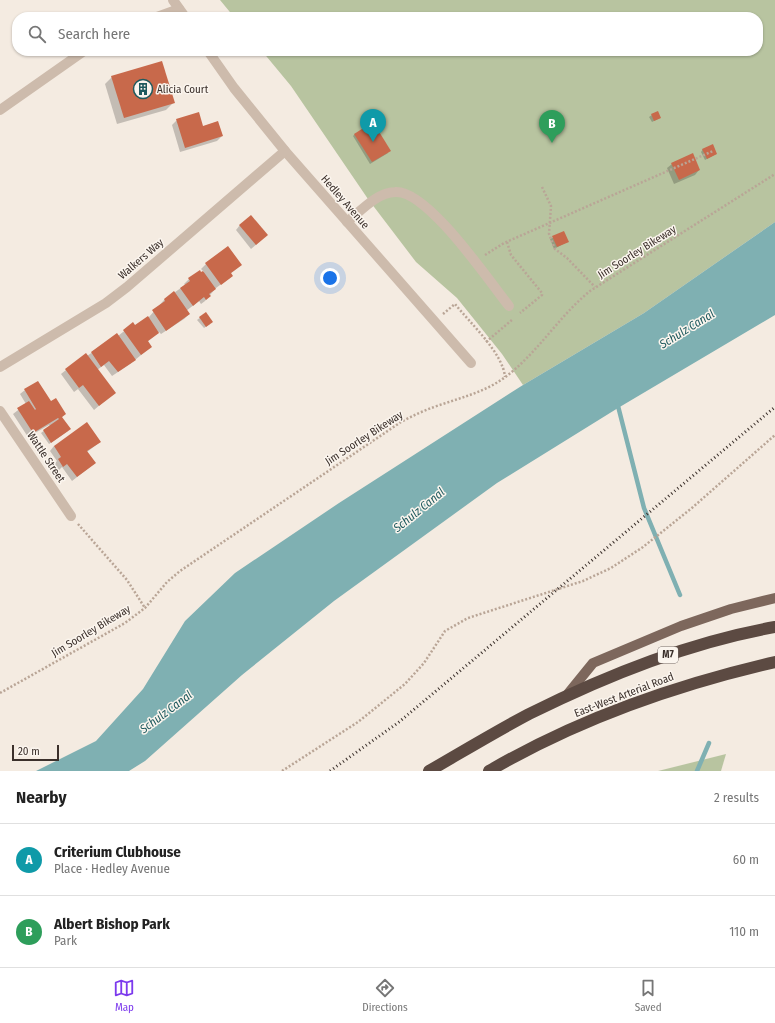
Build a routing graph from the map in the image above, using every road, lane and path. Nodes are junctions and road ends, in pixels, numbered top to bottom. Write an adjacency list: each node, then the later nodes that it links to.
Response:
1 (173, 0): 2 (street)
2 (181, 12)
3 (77, 56): 5 (street)
4 (212, 56): 6 (street, Hedley Avenue)
5 (0, 110)
6 (285, 151): 10 (street, Hedley Avenue); 17 (street, Walkers Way)
7 (713, 152): 11 (path)
8 (775, 174): 13 (path, Jim Soorley Bikeway)
9 (542, 187): 11 (path)
10 (347, 222): 12 (street); 15 (street, Hedley Avenue)
11 (548, 224): 12 (path); 13 (path)
12 (475, 263): 14 (street)
13 (595, 287): 18 (path, Jim Soorley Bikeway)
14 (509, 306)
15 (434, 321): 16 (street, Hedley Avenue); 18 (path)
16 (471, 363)
17 (0, 367)
18 (505, 378): 23 (path, Jim Soorley Bikeway)
19 (0, 411): 21 (street, Wattle Street)
20 (775, 435): 28 (path)
21 (71, 516): 23 (path)
22 (775, 598): 27 (main road, East-West Arterial Road)
23 (145, 608): 26 (path, Jim Soorley Bikeway)
24 (775, 627): 27 (highway, East-West Arterial Road / M7)
25 (775, 662): 30 (highway, East-West Arterial Road)
26 (0, 693)
27 (566, 696): 29 (highway, East-West Arterial Road / M7)
28 (282, 771)
29 (429, 771)
30 (490, 771)

